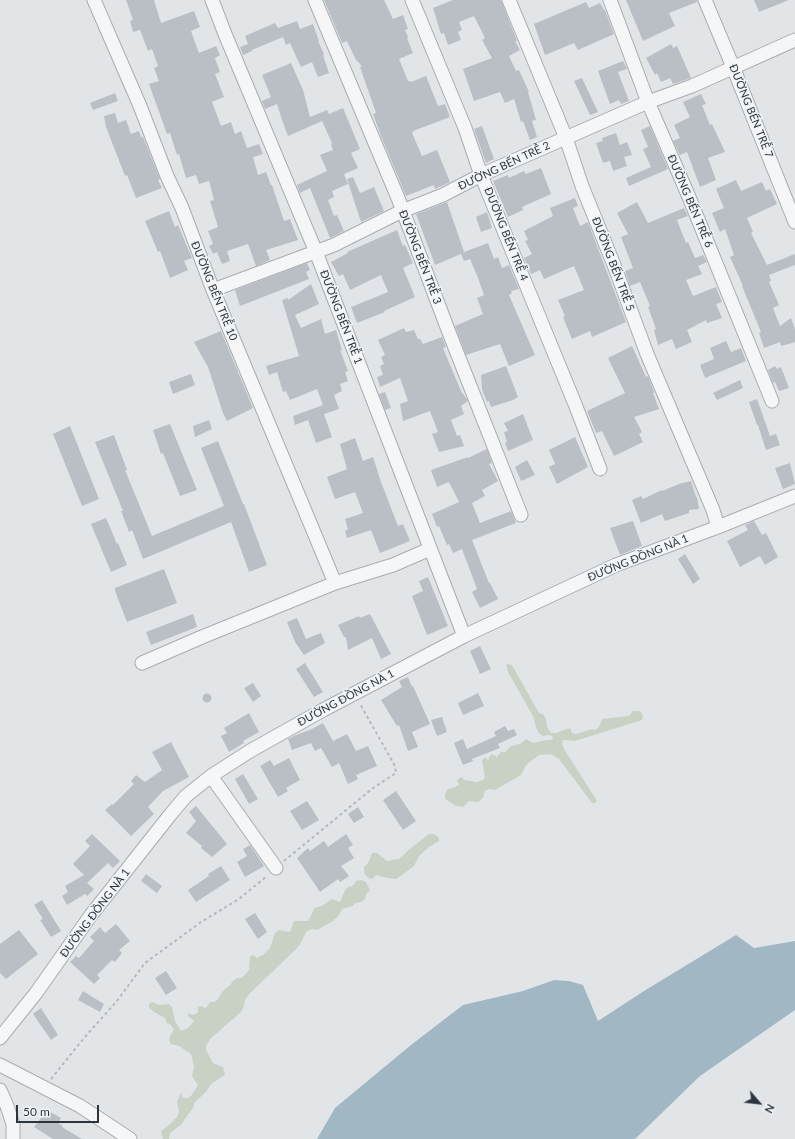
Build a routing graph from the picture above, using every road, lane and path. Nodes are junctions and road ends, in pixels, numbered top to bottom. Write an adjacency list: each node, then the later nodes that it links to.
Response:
1 (94, 0): 16 (street, ĐƯỜNG BẾN TRỄ 10)
2 (212, 0): 15 (street, ĐƯỜNG BẾN TRỄ 1)
3 (315, 0): 13 (street, ĐƯỜNG BẾN TRỄ 3)
4 (412, 0): 12 (street, ĐƯỜNG BẾN TRỄ 4)
5 (509, 0): 11 (street, ĐƯỜNG BẾN TRỄ 5)
6 (610, 0): 10 (street, ĐƯỜNG BẾN TRỄ 6)
7 (705, 0): 9 (street, ĐƯỜNG BẾN TRỄ 7)
8 (795, 40): 9 (street, ĐƯỜNG BẾN TRỄ 2)
9 (733, 67): 10 (street, ĐƯỜNG BẾN TRỄ 2); 14 (street, ĐƯỜNG BẾN TRỄ 7)
10 (648, 102): 11 (street, ĐƯỜNG BẾN TRỄ 2); 17 (street, ĐƯỜNG BẾN TRỄ 6)
11 (566, 138): 12 (street, ĐƯỜNG BẾN TRỄ 2); 21 (street, ĐƯỜNG BẾN TRỄ 5)
12 (481, 175): 13 (street, ĐƯỜNG BẾN TRỄ 2); 18 (street, ĐƯỜNG BẾN TRỄ 4)
13 (402, 211): 15 (street, ĐƯỜNG BẾN TRỄ 2); 20 (street, ĐƯỜNG BẾN TRỄ 3)
14 (795, 222)
15 (316, 252): 16 (street, ĐƯỜNG BẾN TRỄ 2); 22 (street, ĐƯỜNG BẾN TRỄ 1)
16 (213, 290): 23 (street, ĐƯỜNG BẾN TRỄ 10)
17 (772, 401)
18 (600, 469)
19 (795, 496): 21 (street, ĐƯỜNG ĐỒNG NÀ 1)
20 (521, 515)
21 (718, 527): 24 (street, ĐƯỜNG ĐỒNG NÀ 1)
22 (430, 549): 23 (street); 24 (street, ĐƯỜNG BẾN TRỄ 1)
23 (334, 583): 25 (street)
24 (464, 636): 26 (street, ĐƯỜNG ĐỒNG NÀ 1)
25 (142, 663)
26 (354, 694): 27 (street, ĐƯỜNG ĐỒNG NÀ 1); 28 (path)
27 (211, 776): 28 (street); 29 (street, ĐƯỜNG ĐỒNG NÀ 1)
28 (276, 868): 31 (path)
29 (0, 1038)
30 (0, 1065): 31 (street)
31 (44, 1087): 34 (street)
32 (0, 1090): 33 (street)
33 (13, 1139)
34 (130, 1139)

